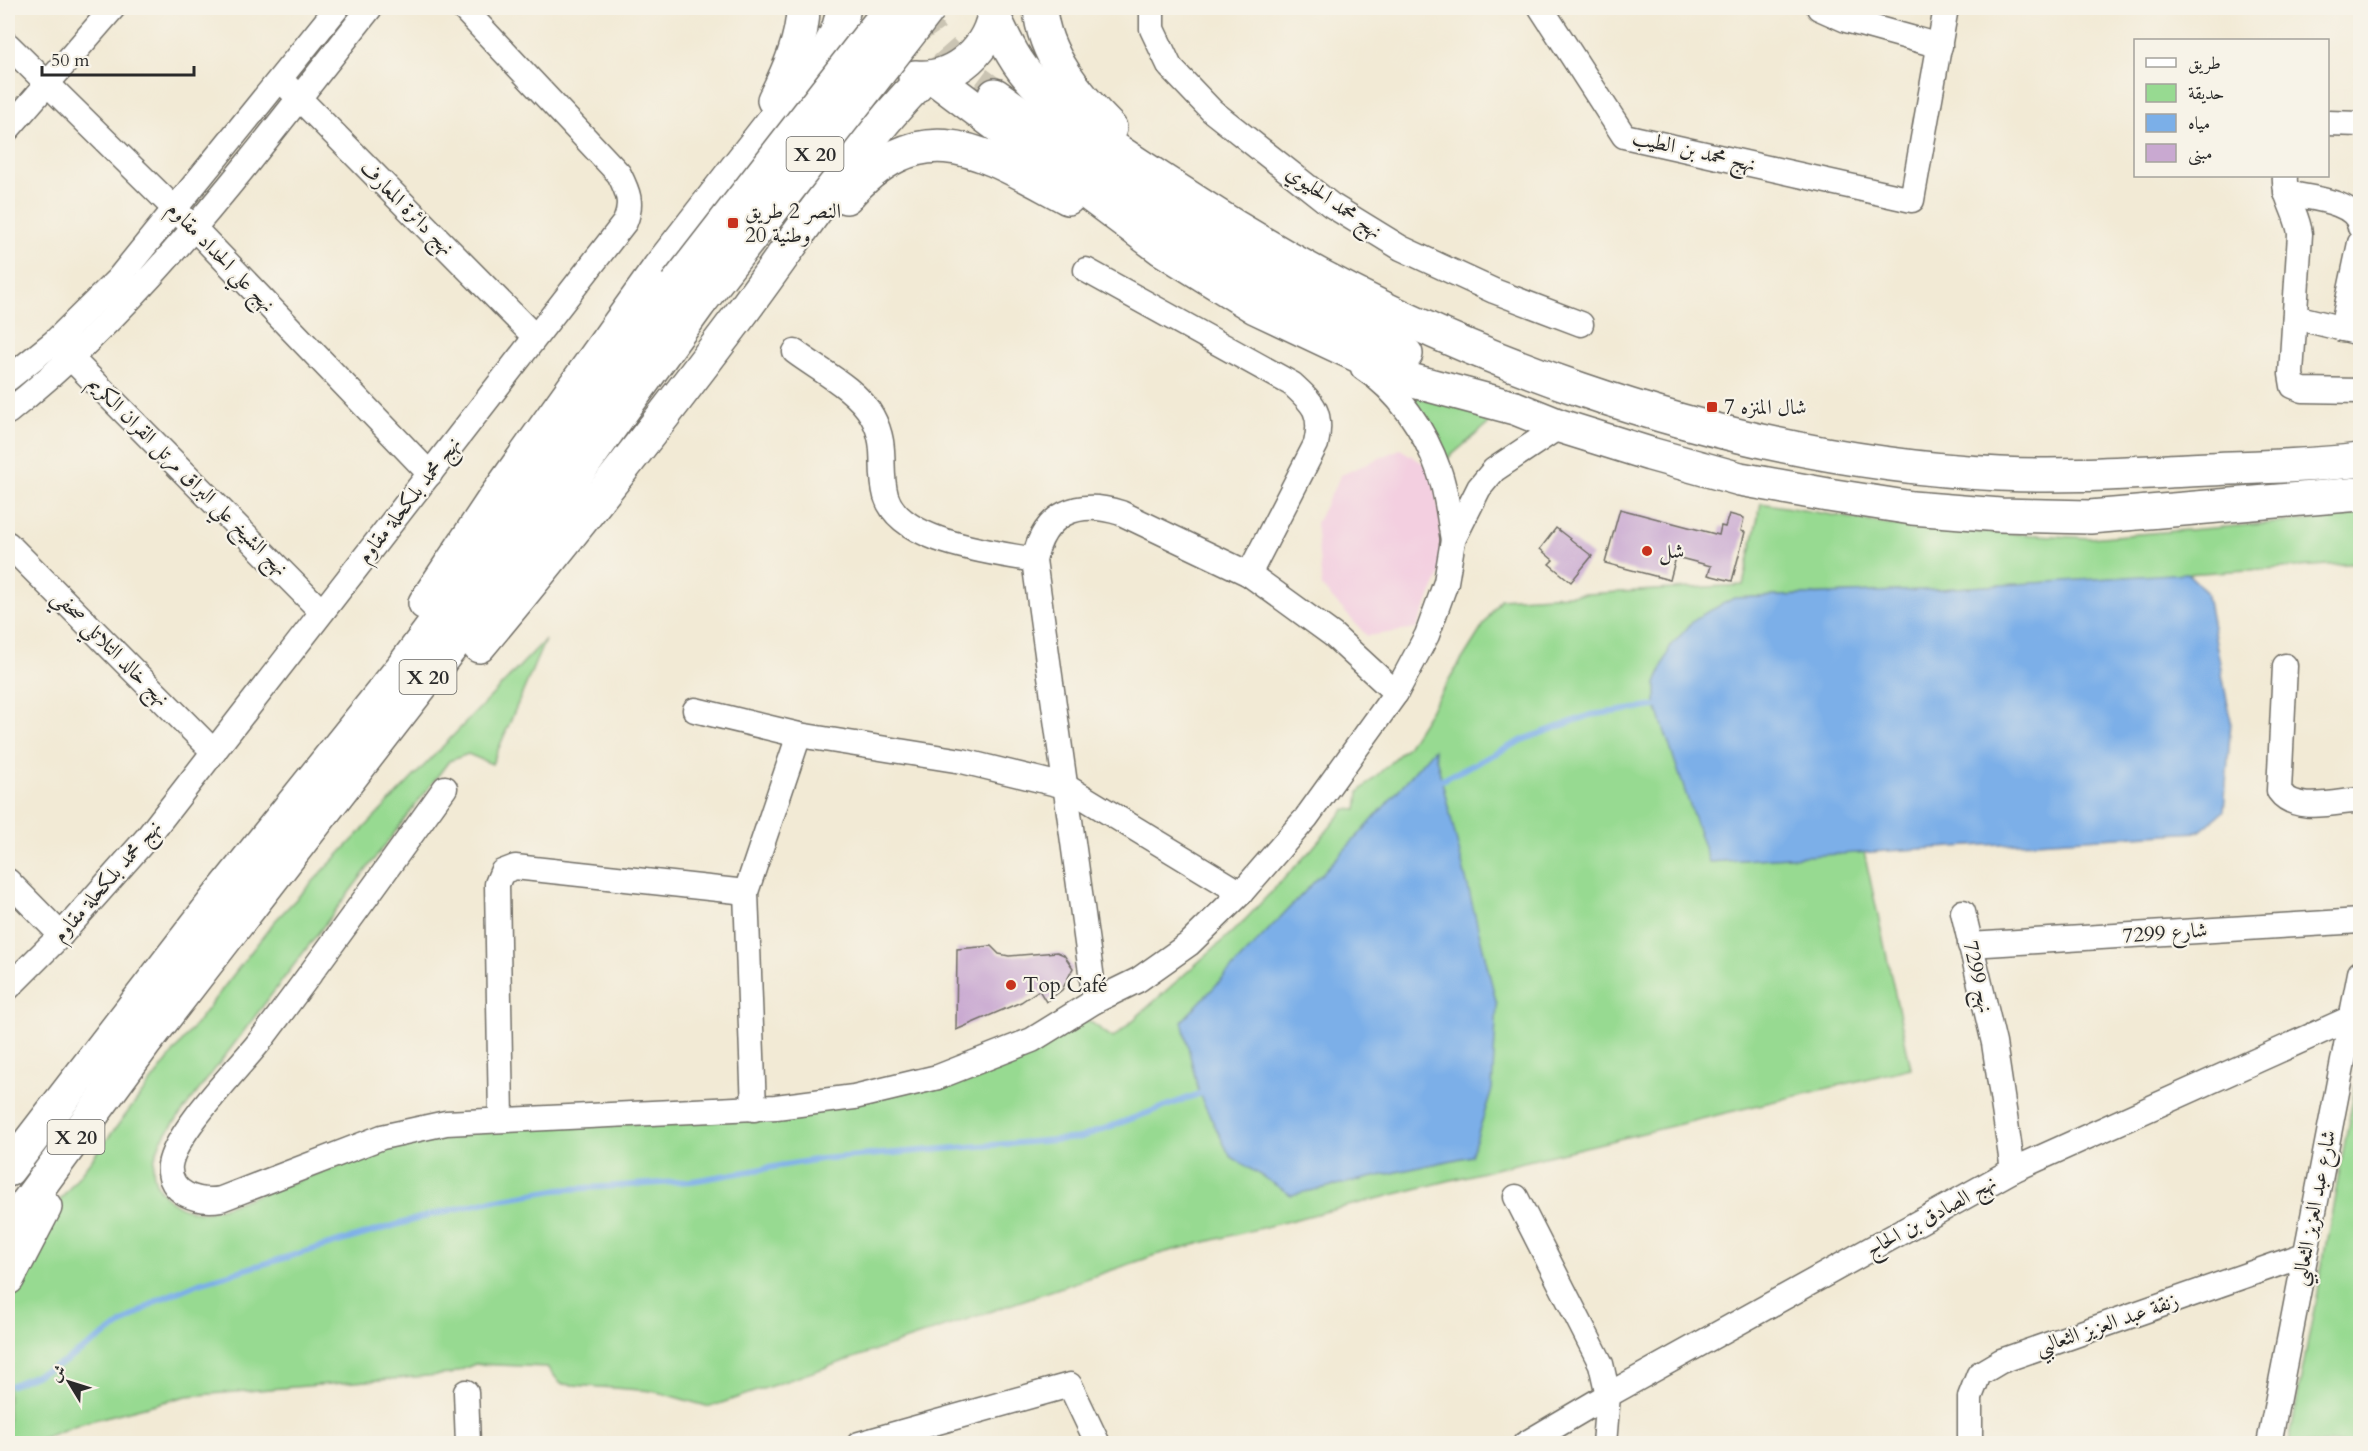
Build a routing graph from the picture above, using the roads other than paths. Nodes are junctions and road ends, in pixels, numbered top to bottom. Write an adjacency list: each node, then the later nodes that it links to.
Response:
1 (113, 8): 19 (street)
2 (338, 8): 18 (street)
3 (370, 8): 21 (street)
4 (463, 8): 40 (street, نهج محمد بلكحلة مقاوم)
5 (802, 8): 25 (highway)
6 (844, 8): 17 (highway); 25 (highway)
7 (891, 8): 34 (highway, X 20, bridge)
8 (929, 8): 34 (highway, X 20, bridge)
9 (1040, 8): 27 (highway)
10 (1152, 8): 37 (street, نهج محمد الحليوي)
11 (1541, 8): 16 (street, نهج محمد بن الطيب)
12 (1820, 8): 16 (street)
13 (1946, 8): 16 (street)
14 (995, 12): 17 (highway); 27 (highway)
15 (8, 45): 19 (street, نهج علي الحداد مقاوم)
16 (1940, 46)
17 (929, 77): 32 (highway); 35 (highway)
18 (281, 79): 21 (street, نهج دائرة المعارف); 28 (street)
19 (46, 83): 24 (street); 28 (street, نهج علي الحداد مقاوم)
20 (995, 95): 46 (highway)
21 (299, 98): 29 (street); 40 (street, نهج دائرة المعارف)
22 (2329, 123): 23 (street)
23 (2361, 124)
24 (8, 129)
25 (746, 153): 72 (highway)
26 (2285, 184): 30 (street); 36 (street)
27 (1198, 203): 49 (highway)
28 (174, 209): 29 (street, نهج علي الحداد مقاوم); 41 (street)
29 (193, 227): 43 (street); 50 (street, نهج علي الحداد مقاوم)
30 (2361, 227)
31 (2361, 243): 39 (street)
32 (1162, 249): 35 (highway); 38 (highway)
33 (1086, 270): 59 (street)
34 (689, 293): 72 (highway, X 20)
35 (739, 317): 72 (highway)
36 (2295, 317): 39 (street); 45 (street)
37 (1581, 324)
38 (1305, 330): 46 (highway); 54 (street)
39 (2351, 331)
40 (534, 336): 50 (street, نهج محمد بلكحلة مقاوم)
41 (54, 342): 43 (street, نهج الشيخ علي البراق مرتل القران الكريم); 44 (street)
42 (795, 352): 57 (street)
43 (72, 358): 47 (street); 60 (street, نهج الشيخ علي البراق مرتل القران الكريم)
44 (8, 379)
45 (2361, 391)
46 (1515, 408): 48 (highway)
47 (8, 412)
48 (1560, 426): 51 (highway); 54 (street)
49 (2351, 460)
50 (430, 474): 60 (street, نهج محمد بلكحلة مقاوم)
51 (2345, 495): 52 (highway)
52 (2361, 509)
53 (8, 525): 58 (street)
54 (1454, 540): 62 (street)
55 (8, 544): 58 (street, نهج خالد التلاتلي صحفي)
56 (8, 553): 58 (street)
57 (1034, 560): 59 (street); 66 (street)
58 (34, 571): 65 (street, نهج خالد التلاتلي صحفي)
59 (1249, 574): 62 (street)
60 (321, 611): 65 (street, نهج محمد بلكحلة مقاوم)
61 (2285, 666): 68 (street)
62 (1396, 693): 71 (street)
63 (695, 710): 64 (street)
64 (799, 735): 66 (street); 70 (street)
65 (214, 752): 75 (street, نهج محمد بلكحلة مقاوم)
66 (1065, 786): 71 (street); 79 (street)
67 (445, 788): 83 (street)
68 (2361, 800)
69 (8, 881): 75 (street)
70 (746, 892): 82 (street); 83 (street)
71 (1241, 893): 79 (street)
72 (227, 910): 81 (highway, X 20)
73 (1963, 912): 76 (street, نهج 7299)
74 (2361, 921): 76 (street, شارع 7299)
75 (61, 935): 78 (street, نهج محمد بلكحلة مقاوم)
76 (1970, 945): 85 (street, نهج 7299)
77 (2361, 973): 80 (street, شارع عبد العزيز الثعالبي)
78 (8, 988)
79 (1095, 1001): 82 (street)
80 (2356, 1016): 85 (street, نهج الصادق بن الحاج); 89 (street, شارع عبد العزيز الثعالبي)
81 (131, 1035): 84 (highway, X 20); 86 (highway, X 20); 88 (highway, X 20)
82 (754, 1109): 83 (street)
83 (501, 1119)
84 (8, 1170)
85 (2013, 1170): 91 (street, نهج الصادق بن الحاج)
86 (8, 1183)
87 (1516, 1197): 91 (street)
88 (12, 1253)
89 (2304, 1255): 97 (street, زنقة عبد العزيز الثعالبي); 98 (street, شارع عبد العزيز الثعالبي)
90 (466, 1392): 92 (street)
91 (1608, 1395): 95 (street, نهج الصادق بن الحاج); 96 (street)
92 (468, 1443)
93 (859, 1443): 94 (street)
94 (1098, 1443)
95 (1525, 1443)
96 (1604, 1443)
97 (1970, 1443)
98 (2269, 1443)

